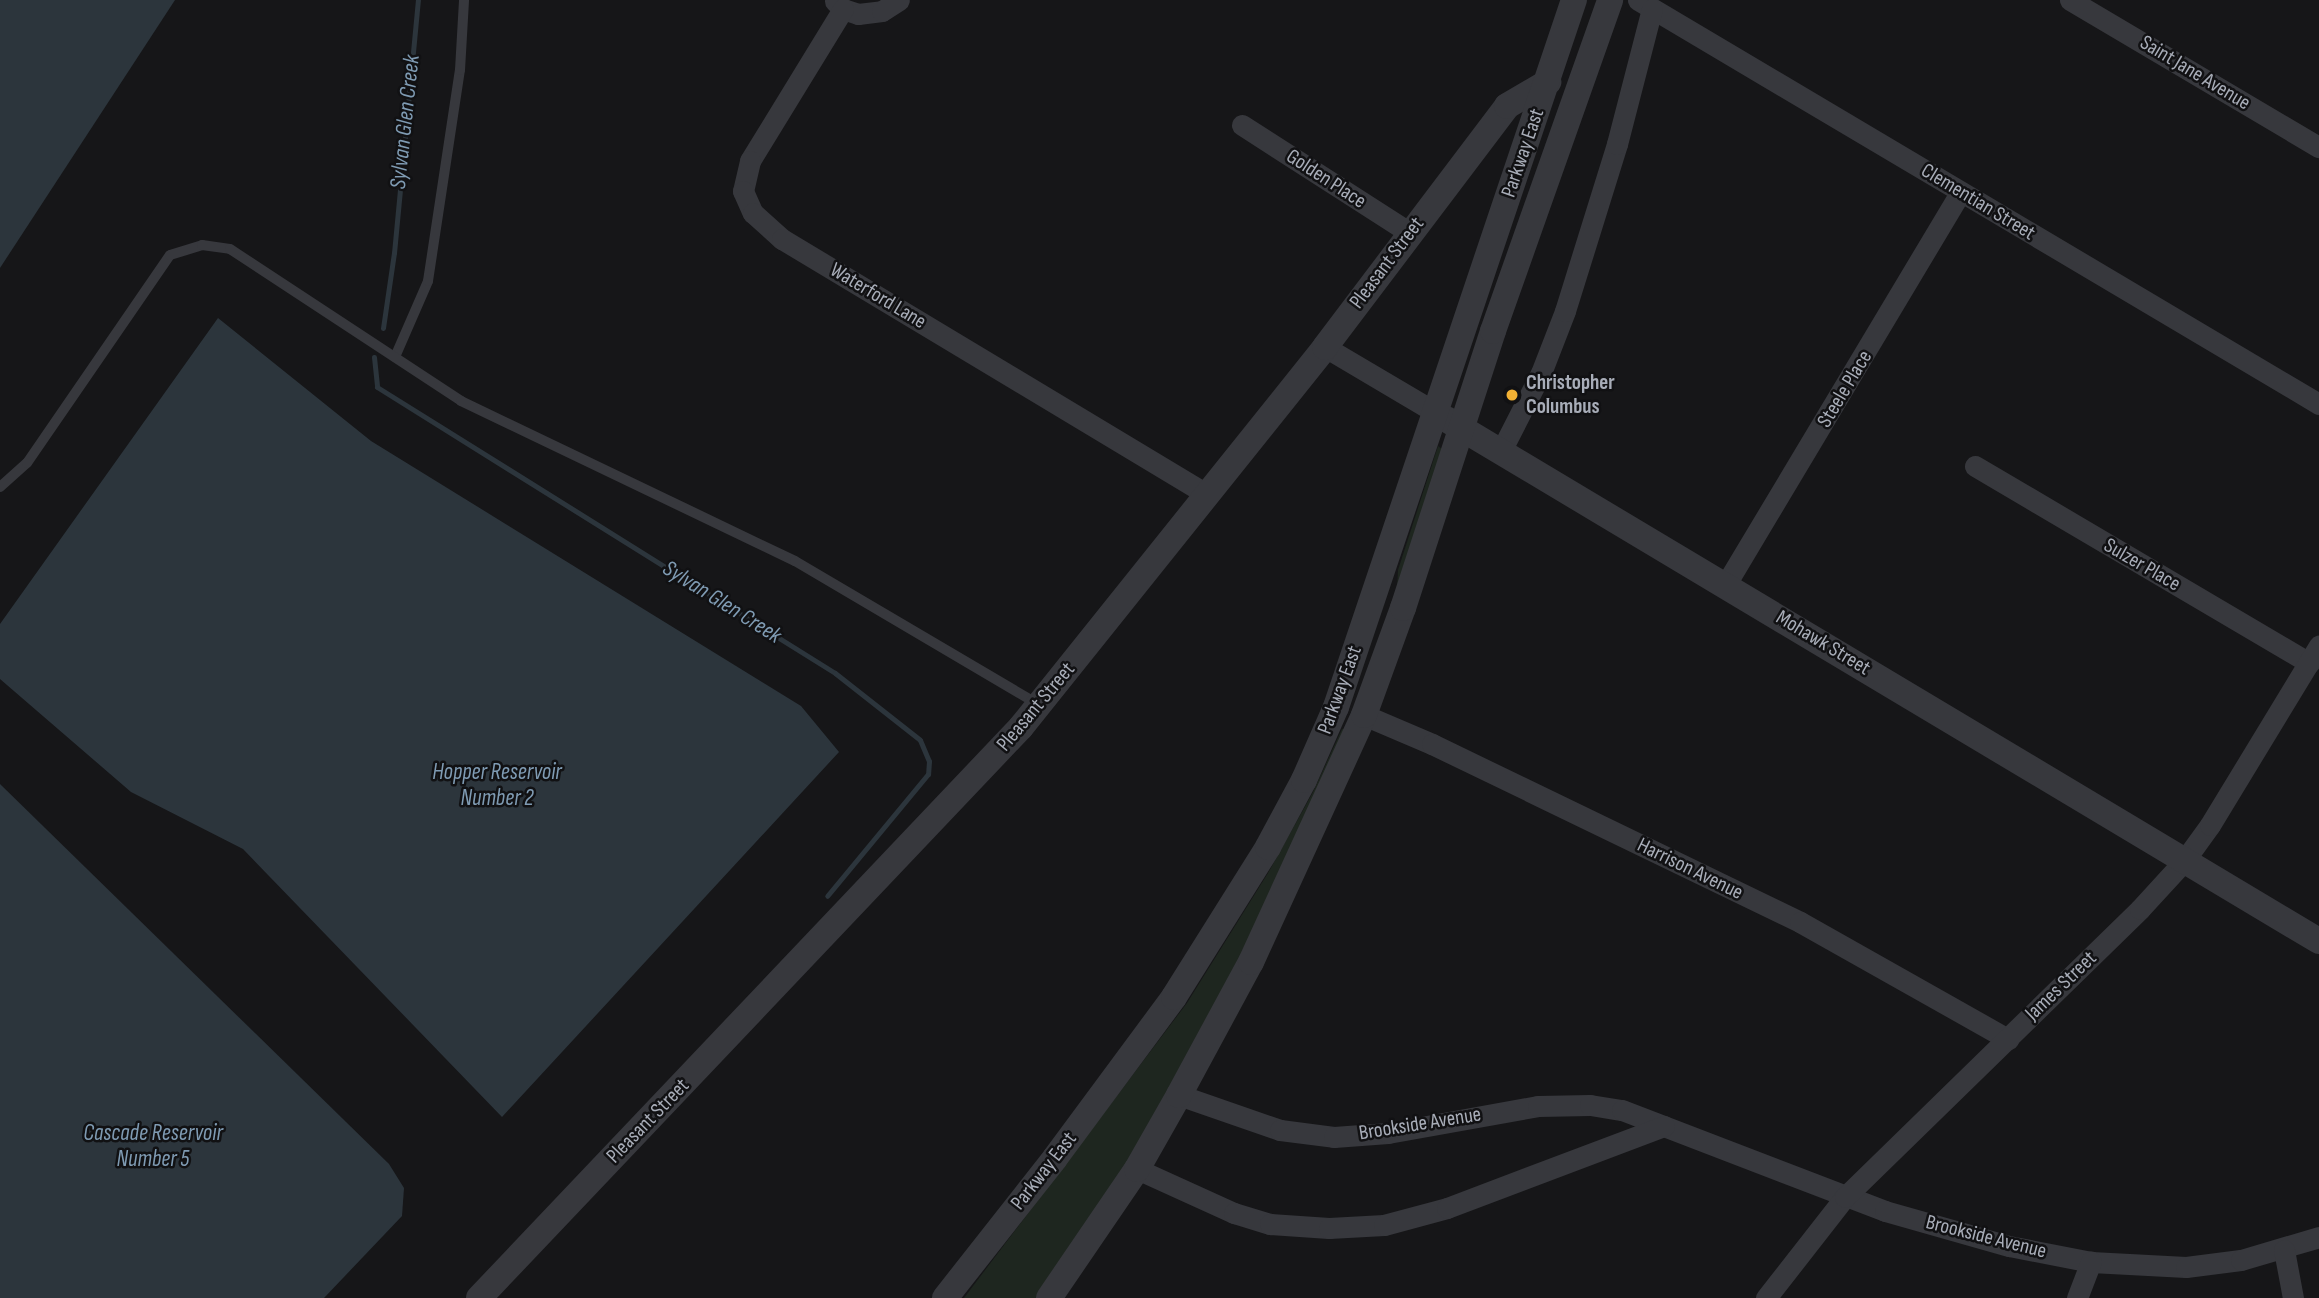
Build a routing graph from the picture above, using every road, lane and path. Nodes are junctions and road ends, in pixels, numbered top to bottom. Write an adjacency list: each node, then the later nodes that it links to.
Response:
1 (464, 0): 14 (lane)
2 (899, 0): 7 (street, Waterford Lane)
3 (1574, 0): 8 (street, Parkway East)
4 (1610, 0): 17 (street, Parkway East)
5 (2070, 0): 10 (street, Saint Jane Avenue)
6 (1645, 4): 11 (street, Clementian Street); 18 (street)
7 (839, 5): 21 (street, Waterford Lane)
8 (1548, 82): 12 (street, Pleasant Street); 16 (street, Parkway East)
9 (1242, 125): 12 (street, Golden Place)
10 (2319, 147)
11 (1962, 192): 15 (street, Clementian Street); 22 (street, Steele Place)
12 (1410, 233): 13 (street, Pleasant Street)
13 (1325, 347): 16 (street, Mohawk Street); 21 (street, Pleasant Street)
14 (395, 357): 20 (lane); 24 (lane)
15 (2319, 404)
16 (1435, 412): 17 (street, Mohawk Street); 37 (street, Parkway East)
17 (1461, 428): 18 (street, Mohawk Street); 25 (street, Parkway East)
18 (1501, 452): 22 (street, Mohawk Street)
19 (1975, 467): 23 (street, Sulzer Place)
20 (0, 487)
21 (1207, 494): 24 (street, Pleasant Street)
22 (1726, 584): 26 (street, Mohawk Street)
23 (2314, 654): 26 (street, James Street)
24 (1039, 705): 36 (street, Pleasant Street)
25 (1364, 715): 28 (street, Harrison Avenue); 29 (street, Parkway East)
26 (2184, 861): 27 (street, Mohawk Street); 28 (street, James Street)
27 (2319, 941)
28 (2008, 1038): 32 (street, James Street)
29 (1179, 1096): 30 (street, Brookside Avenue); 31 (street, Parkway East)
30 (1664, 1126): 31 (street); 32 (street, Brookside Avenue)
31 (1137, 1169): 38 (street, Parkway East)
32 (1845, 1197): 35 (street, Brookside Avenue); 39 (street, James Street)
33 (2319, 1237): 34 (street, Brookside Avenue)
34 (2284, 1250): 35 (street, Brookside Avenue); 41 (street)
35 (2091, 1262): 40 (street)
36 (479, 1298)
37 (945, 1298)
38 (1049, 1298)
39 (1766, 1298)
40 (2077, 1298)
41 (2293, 1298)

